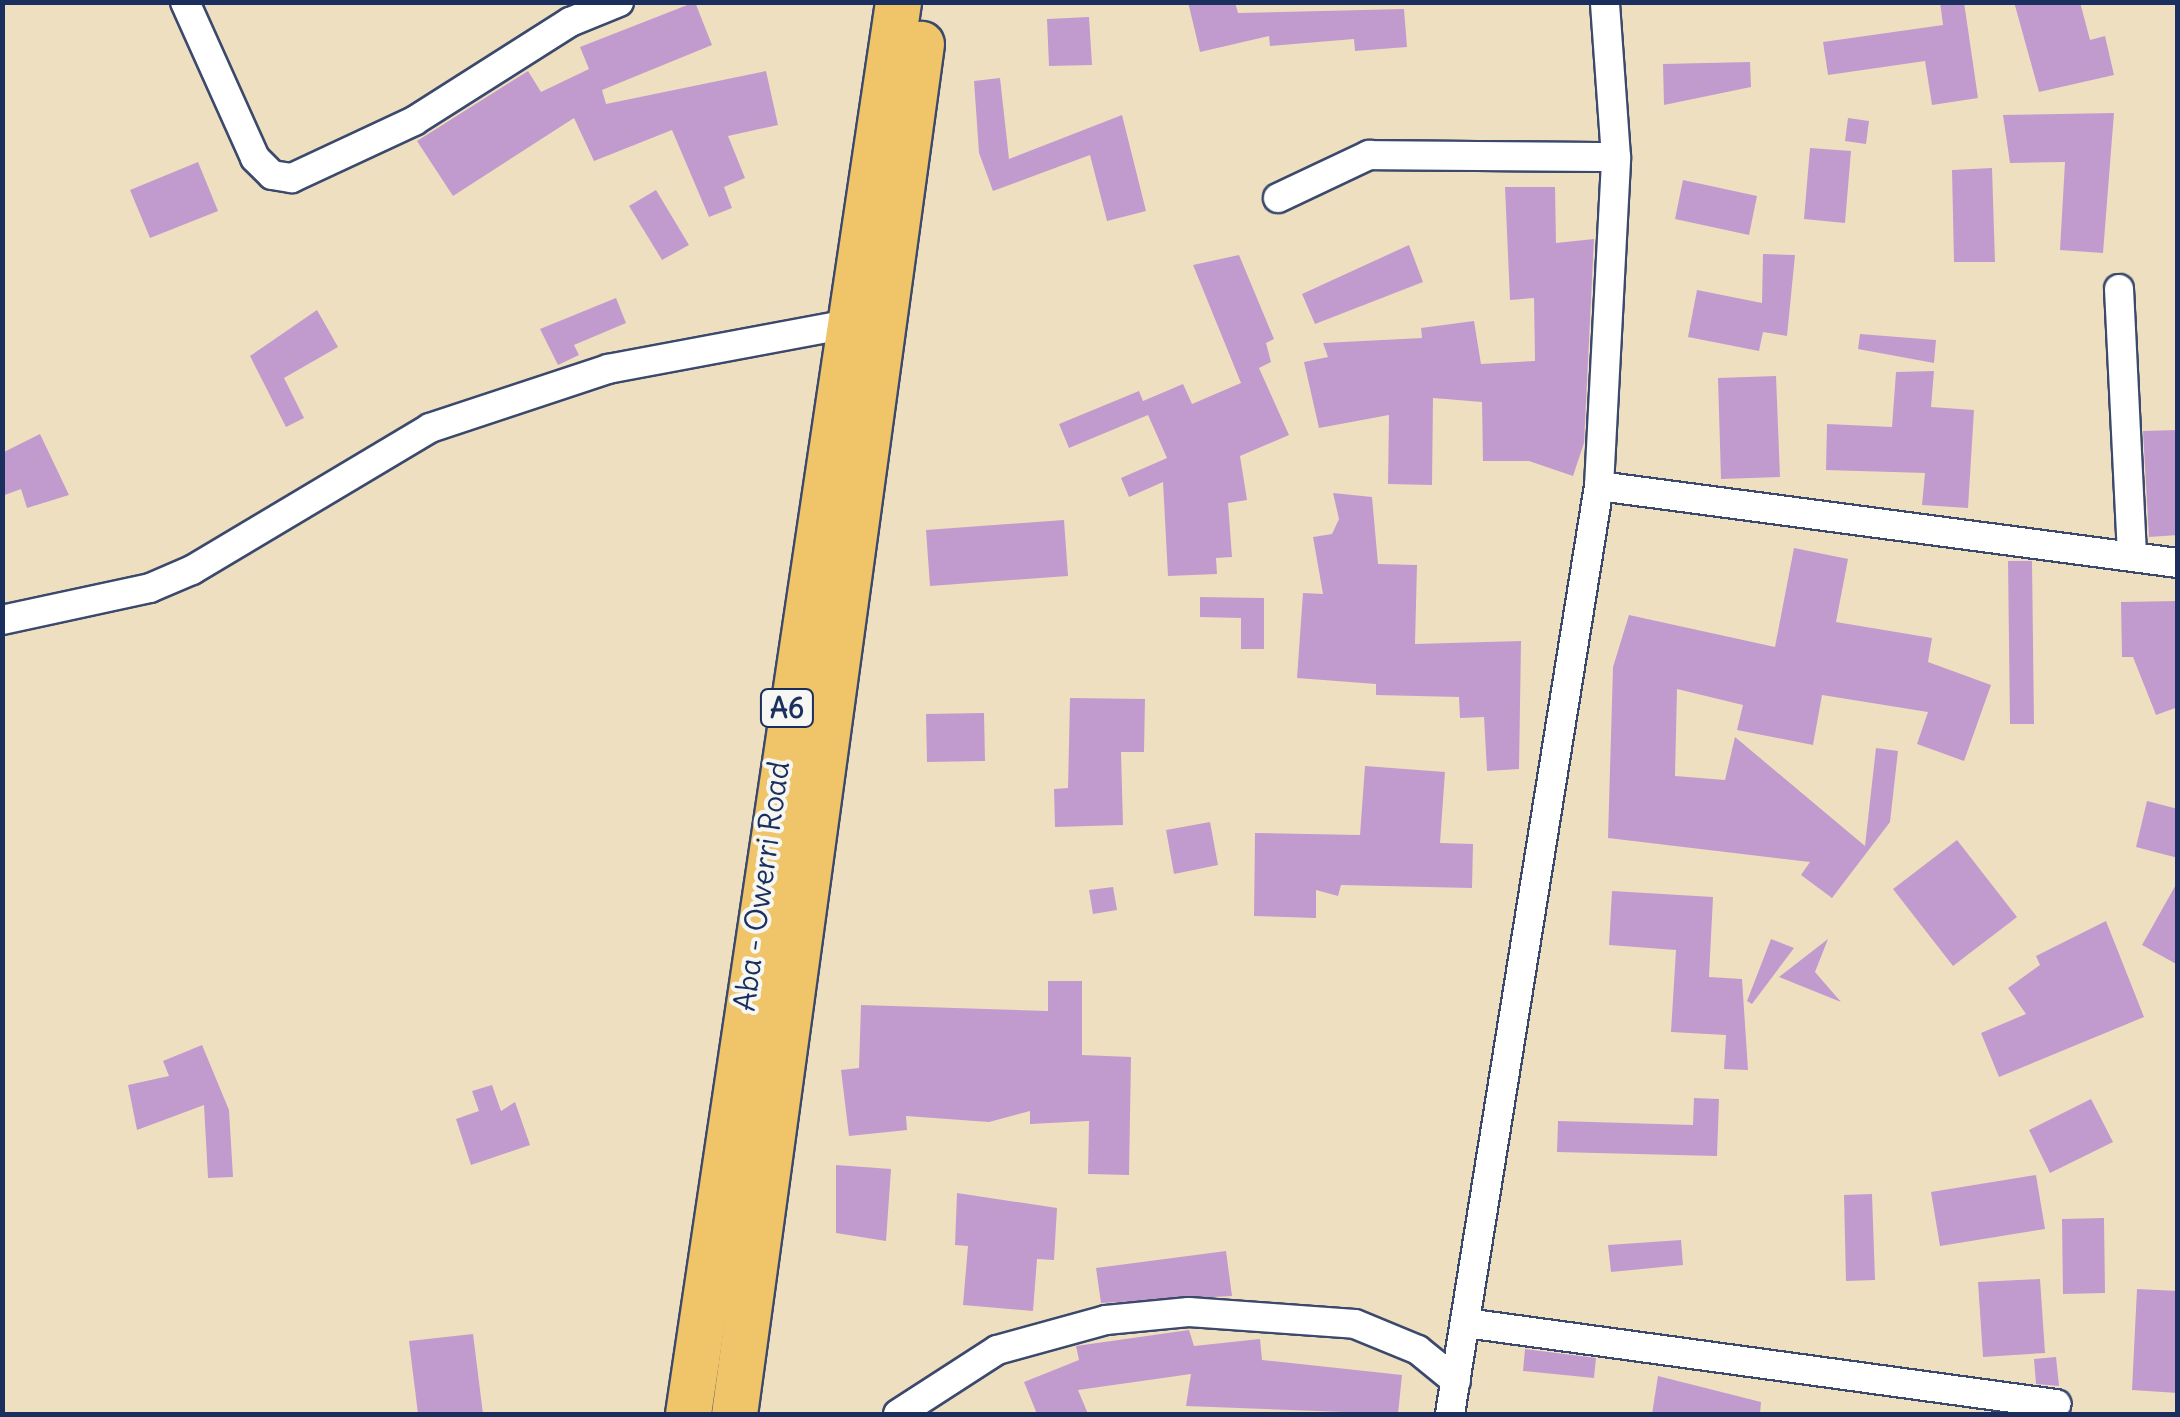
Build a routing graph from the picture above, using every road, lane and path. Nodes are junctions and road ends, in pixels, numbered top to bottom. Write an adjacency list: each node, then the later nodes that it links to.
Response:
1 (185, 2): 2 (street)
2 (620, 2)
3 (898, 2): 9 (highway, Aba - Owerri Road / A6)
4 (927, 2): 18 (highway, Aba - Owerri Road / A6)
5 (1605, 2): 6 (street)
6 (1616, 157): 7 (street); 10 (street)
7 (1278, 198)
8 (2119, 288): 11 (street)
9 (844, 325): 13 (street); 17 (highway, Aba - Owerri Road / A6)
10 (1599, 486): 11 (street); 14 (street)
11 (2132, 555): 12 (street)
12 (2178, 563)
13 (2, 620)
14 (1466, 1323): 15 (street); 16 (street)
15 (1456, 1381): 19 (street); 20 (street)
16 (2056, 1404)
17 (688, 1414)
18 (734, 1414)
19 (898, 1414)
20 (1450, 1414)

